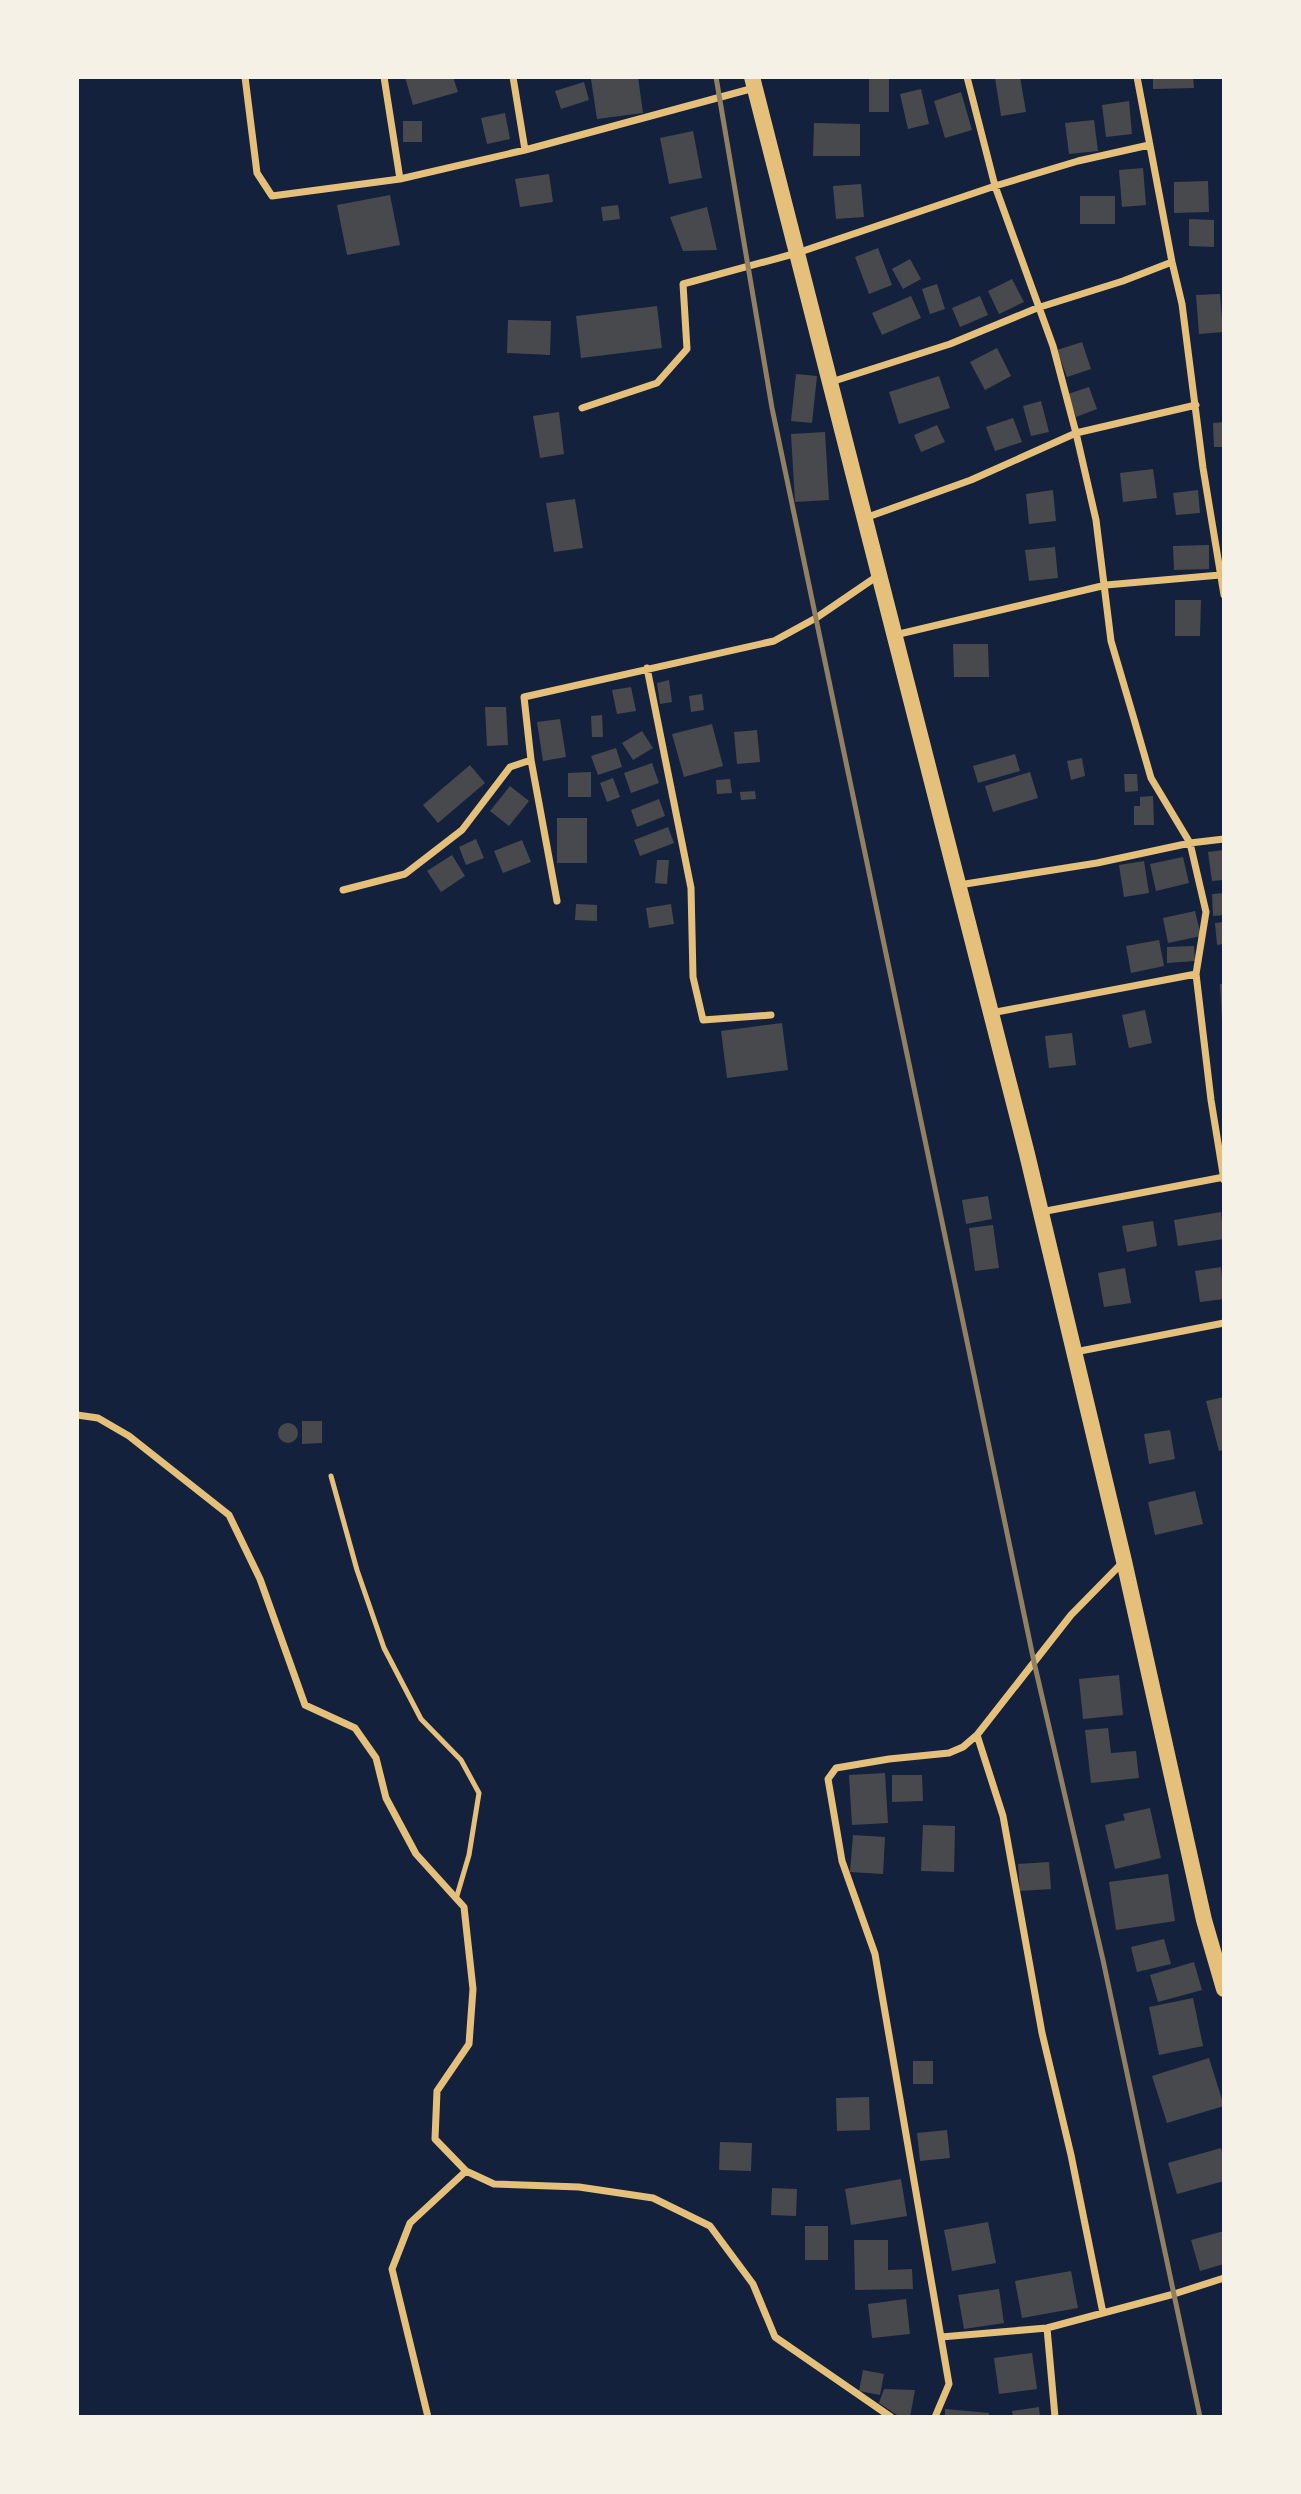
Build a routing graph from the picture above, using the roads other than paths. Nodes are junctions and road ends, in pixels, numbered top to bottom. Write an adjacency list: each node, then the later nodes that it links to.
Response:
1 (245, 77): 9 (street)
2 (384, 77): 9 (street)
3 (513, 77): 8 (street)
4 (967, 77): 10 (street)
5 (1137, 77): 7 (street)
6 (754, 83): 8 (street); 11 (main road)
7 (1149, 145): 10 (street); 12 (street)
8 (526, 150): 9 (street)
9 (400, 179)
10 (995, 186): 11 (street); 13 (street)
11 (797, 253): 14 (main road); 16 (street)
12 (1172, 262): 13 (street); 15 (street)
13 (1037, 308): 14 (street); 17 (street)
14 (830, 382): 18 (main road)
15 (1196, 405): 17 (street); 20 (street)
16 (582, 408)
17 (1076, 433): 18 (street); 21 (street)
18 (865, 519): 19 (main road)
19 (879, 575): 23 (main road); 24 (street)
20 (1220, 575): 21 (street); 22 (street)
21 (1106, 585): 23 (street); 27 (street)
22 (1224, 595)
23 (894, 635): 28 (main road)
24 (647, 668): 25 (street); 33 (street)
25 (531, 760): 29 (street); 30 (street)
26 (1224, 839): 27 (street)
27 (1190, 843): 28 (street); 31 (street)
28 (958, 885): 32 (main road)
29 (343, 890)
30 (557, 901)
31 (1196, 974): 32 (street); 34 (street)
32 (990, 1013): 35 (main road)
33 (771, 1014)
34 (1224, 1178): 35 (street)
35 (1041, 1212): 37 (main road)
36 (1224, 1324): 37 (street)
37 (1074, 1352): 40 (main road)
38 (77, 1415): 42 (street)
39 (331, 1476): 42 (lane)
40 (1124, 1561): 41 (street); 43 (main road)
41 (977, 1735): 46 (street); 48 (street)
42 (456, 1899): 44 (street)
43 (1224, 1989)
44 (466, 2171): 49 (street); 50 (street)
45 (1224, 2278): 46 (street)
46 (1102, 2313): 47 (street)
47 (1046, 2328): 48 (street); 52 (street)
48 (941, 2337): 51 (street)
49 (428, 2417)
50 (891, 2417)
51 (934, 2417)
52 (1055, 2417)

